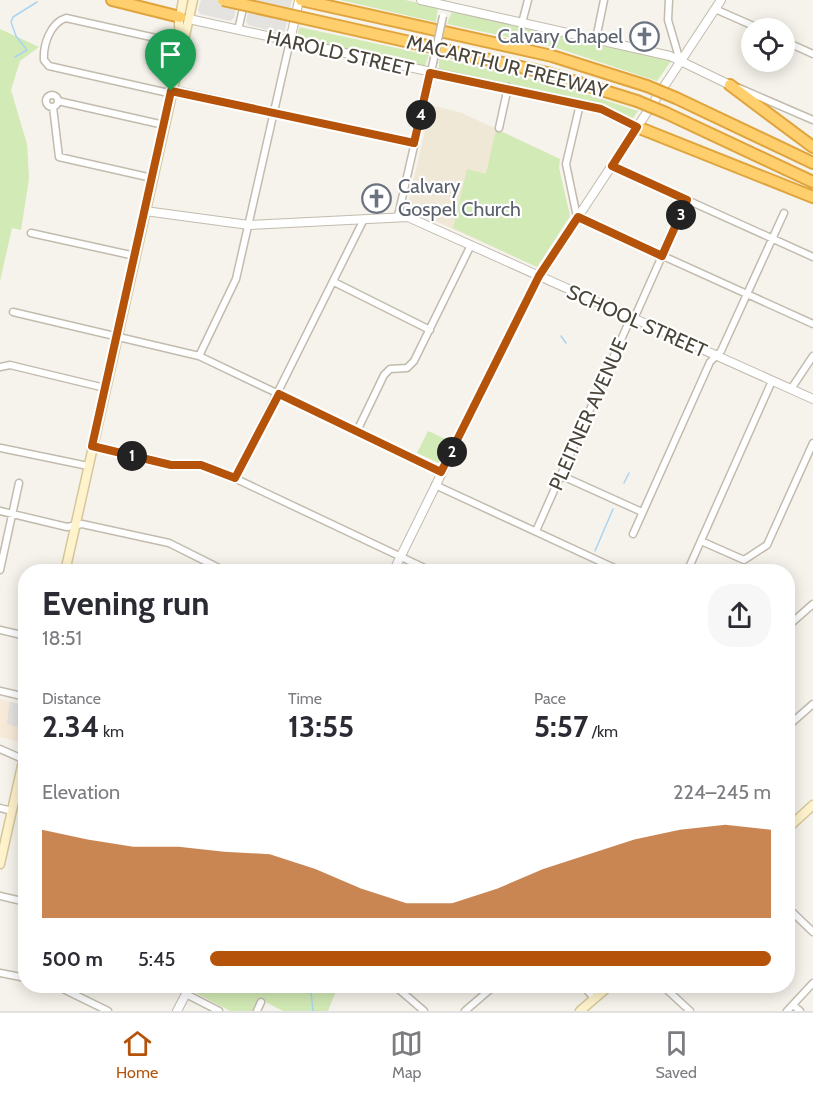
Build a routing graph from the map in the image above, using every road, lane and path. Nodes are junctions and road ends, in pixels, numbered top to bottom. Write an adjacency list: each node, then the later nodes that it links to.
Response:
1 (112, 0): 14 (highway)
2 (183, 0): 14 (main road)
3 (193, 0): 14 (main road)
4 (223, 0): 41 (highway, MACARTHUR FREEWAY, bridge)
5 (245, 0): 17 (street)
6 (300, 0): 19 (street); 38 (highway, MACARTHUR FREEWAY, bridge)
7 (421, 0): 12 (street)
8 (528, 0): 16 (street)
9 (604, 0): 18 (street)
10 (669, 0): 23 (street)
11 (721, 0): 13 (street)
12 (446, 3): 16 (street); 24 (street, bridge)
13 (715, 9): 15 (street); 23 (street)
14 (184, 18): 17 (street, HAROLD STREET); 21 (main road)
15 (741, 20)
16 (522, 23): 18 (street)
17 (238, 30): 19 (street, HAROLD STREET)
18 (596, 39): 23 (street)
19 (290, 42): 24 (street, HAROLD STREET); 31 (street)
20 (795, 46): 22 (street)
21 (179, 47): 27 (main road); 27 (street)
22 (813, 54)
23 (680, 61): 25 (street); 34 (street)
24 (430, 73): 26 (street, HAROLD STREET); 36 (street)
25 (730, 85): 32 (street); 37 (highway)
26 (508, 87): 29 (street, HAROLD STREET); 35 (street)
27 (171, 91): 31 (street); 33 (main road)
28 (58, 101): 30 (street); 30 (street); 33 (street)
29 (580, 104): 34 (street, HAROLD STREET); 47 (street)
30 (53, 107): 40 (street)
31 (274, 112): 36 (street); 49 (street)
32 (813, 120)
33 (164, 125): 40 (main road)
34 (637, 127): 39 (street); 42 (highway)
35 (499, 128)
36 (414, 143): 46 (street)
37 (813, 147)
38 (813, 163)
39 (612, 166): 43 (street); 47 (street)
40 (152, 178): 44 (main road)
41 (813, 182)
42 (813, 197)
43 (687, 200): 51 (street); 54 (street, PLEITNER AVENUE)
44 (145, 211): 49 (street, SCHOOL STREET); 53 (main road)
45 (784, 213): 51 (street)
46 (398, 216): 48 (street, SCHOOL STREET); 52 (street, SCHOOL STREET)
47 (578, 217): 54 (street); 56 (street)
48 (364, 219): 49 (street, SCHOOL STREET); 57 (street)
49 (249, 225): 64 (street)
50 (31, 233): 53 (street)
51 (772, 238): 55 (street); 58 (street)
52 (471, 245): 56 (street, SCHOOL STREET); 62 (street)
53 (135, 256): 63 (main road)
54 (662, 256): 58 (street); 60 (street, PLEITNER AVENUE)
55 (813, 256)
56 (539, 276): 60 (street, SCHOOL STREET); 78 (street)
57 (334, 282): 62 (street); 71 (street)
58 (746, 294): 61 (street); 65 (street)
59 (13, 312): 63 (street)
60 (632, 318): 65 (street, SCHOOL STREET); 79 (street, PLEITNER AVENUE)
61 (813, 324)
62 (430, 330): 73 (street)
63 (117, 337): 64 (street); 69 (main road)
64 (199, 356): 71 (street)
65 (715, 356): 68 (street, SCHOOL STREET); 84 (street)
66 (813, 356): 70 (street)
67 (0, 367): 69 (street)
68 (772, 381): 70 (street, SCHOOL STREET); 89 (street)
69 (105, 388): 75 (main road)
70 (791, 389): 72 (street, SCHOOL STREET)
71 (279, 394): 73 (street); 80 (street)
72 (813, 399)
73 (357, 431): 78 (street)
74 (813, 443): 89 (street)
75 (92, 446): 77 (main road); 80 (street)
76 (1, 448): 77 (street)
77 (88, 466): 86 (main road)
78 (441, 472): 82 (street)
79 (560, 475): 84 (street); 87 (street, PLEITNER AVENUE)
80 (235, 478): 90 (street)
81 (19, 483): 85 (street)
82 (435, 484): 87 (street); 90 (street)
83 (0, 511): 85 (street)
84 (642, 512): 88 (street)
85 (11, 514): 86 (street); 97 (street)
86 (75, 525): 91 (main road); 92 (street)
87 (536, 531): 95 (street)
88 (633, 534)
89 (701, 541): 96 (street)
90 (400, 556): 93 (street); 94 (street)
91 (67, 564)
92 (211, 564)
93 (396, 564)
94 (416, 564)
95 (605, 564)
96 (691, 564)
97 (0, 570)
98 (813, 604): 99 (street)
99 (795, 620)
100 (0, 630): 101 (street)
101 (18, 634)
102 (0, 691): 103 (street)
103 (18, 695)
104 (813, 704): 105 (street)
105 (795, 720)
106 (0, 749): 107 (street)
107 (18, 757)
108 (18, 786): 111 (main road)
109 (813, 805): 112 (main road)
110 (0, 808): 111 (street)
111 (12, 811): 113 (main road)
112 (795, 822)
113 (0, 864)
114 (0, 896): 115 (street)
115 (18, 900)
116 (795, 915): 117 (street)
117 (813, 932)
118 (0, 972): 119 (street)
119 (18, 976)
120 (813, 984): 130 (street)
121 (71, 993): 131 (street)
122 (403, 993): 135 (street)
123 (486, 993): 136 (street)
124 (589, 993): 128 (street)
125 (600, 993): 128 (main road)
126 (671, 993): 138 (street)
127 (186, 994): 132 (street); 133 (street)
128 (594, 998): 137 (main road)
129 (261, 1002): 134 (street)
130 (793, 1005): 139 (street); 140 (street)
131 (108, 1011)
132 (177, 1011)
133 (219, 1011)
134 (257, 1011)
135 (424, 1011)
136 (465, 1011)
137 (580, 1011)
138 (690, 1011)
139 (787, 1011)
140 (800, 1011)

